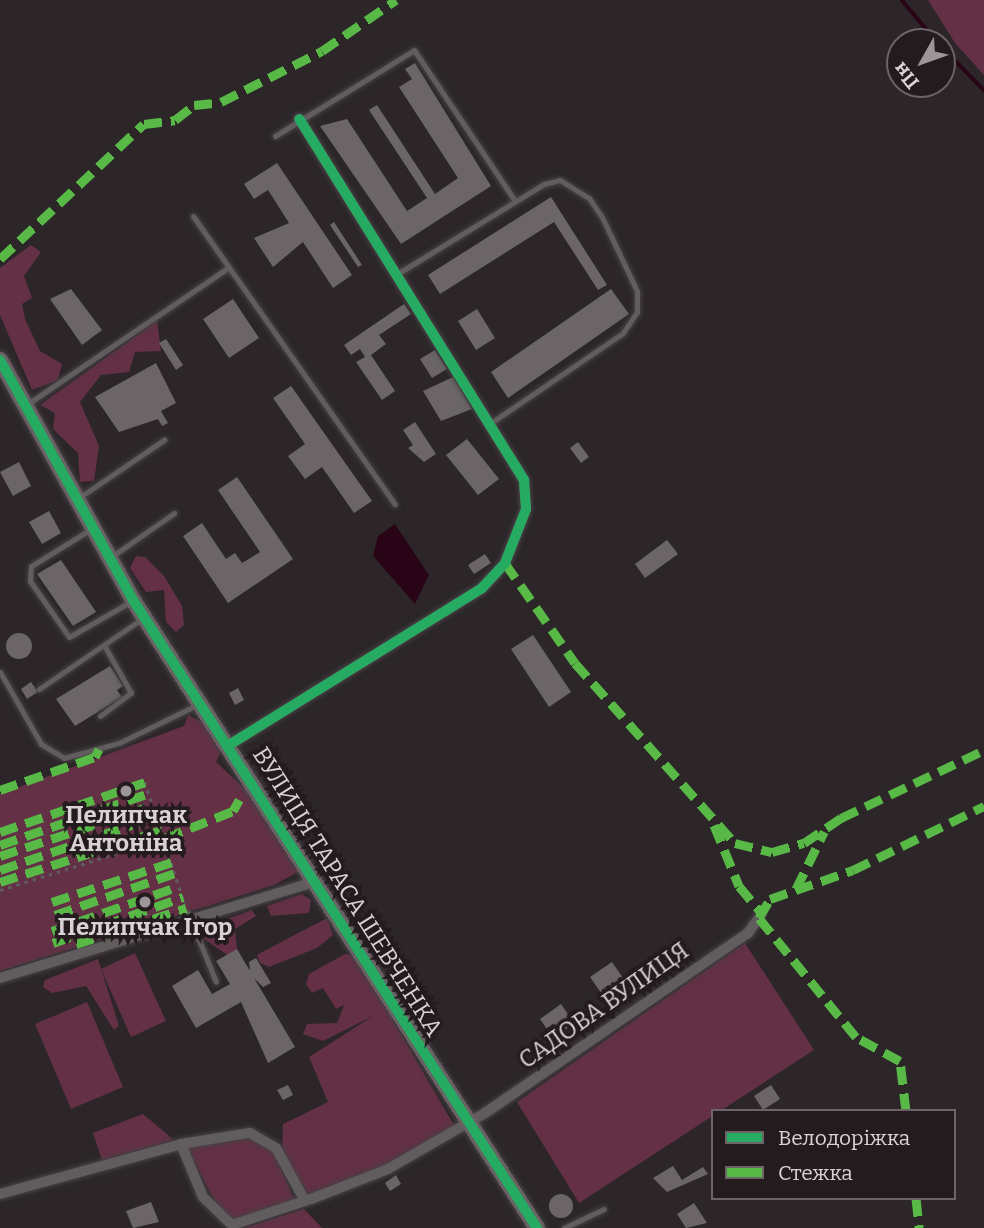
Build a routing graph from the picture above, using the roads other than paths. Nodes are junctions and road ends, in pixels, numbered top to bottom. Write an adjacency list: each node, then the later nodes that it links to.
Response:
1 (299, 119): 2 (lane); 3 (lane); 6 (street)
2 (275, 136)
3 (515, 201): 6 (lane); 9 (lane)
4 (193, 216): 5 (lane)
5 (226, 269): 8 (lane); 12 (lane)
6 (396, 275): 9 (street)
7 (0, 360): 8 (street, ВУЛИЦЯ ТАРАСА ШЕВЧЕНКА)
8 (23, 407): 11 (street, ВУЛИЦЯ ТАРАСА ШЕВЧЕНКА)
9 (489, 424): 23 (street)
10 (164, 440): 11 (lane)
11 (80, 497): 14 (street, ВУЛИЦЯ ТАРАСА ШЕВЧЕНКА)
12 (395, 504)
13 (174, 513): 15 (lane)
14 (91, 529): 15 (street, ВУЛИЦЯ ТАРАСА ШЕВЧЕНКА); 16 (lane)
15 (108, 559): 16 (street, ВУЛИЦЯ ТАРАСА ШЕВЧЕНКА)
16 (132, 600): 17 (street, ВУЛИЦЯ ТАРАСА ШЕВЧЕНКА)
17 (143, 617): 18 (lane); 21 (street, ВУЛИЦЯ ТАРАСА ШЕВЧЕНКА)
18 (104, 645): 20 (lane); 22 (lane)
19 (0, 672): 21 (lane)
20 (39, 689)
21 (199, 698): 23 (street, ВУЛИЦЯ ТАРАСА ШЕВЧЕНКА)
22 (100, 716)
23 (229, 745): 24 (street, ВУЛИЦЯ ТАРАСА ШЕВЧЕНКА)
24 (311, 874): 25 (street); 29 (street, ВУЛИЦЯ ТАРАСА ШЕВЧЕНКА)
25 (189, 918): 27 (street); 28 (lane)
26 (759, 918): 29 (street, САДОВА ВУЛИЦЯ)
27 (0, 978)
28 (216, 982)
29 (465, 1119): 32 (street, САДОВА ВУЛИЦЯ); 34 (street, ВУЛИЦЯ ТАРАСА ШЕВЧЕНКА)
30 (181, 1144): 31 (street); 32 (street); 32 (street, САДОВА ВУЛИЦЯ)
31 (0, 1194)
32 (305, 1201)
33 (604, 1209): 35 (lane)
34 (537, 1228)
35 (564, 1228)

